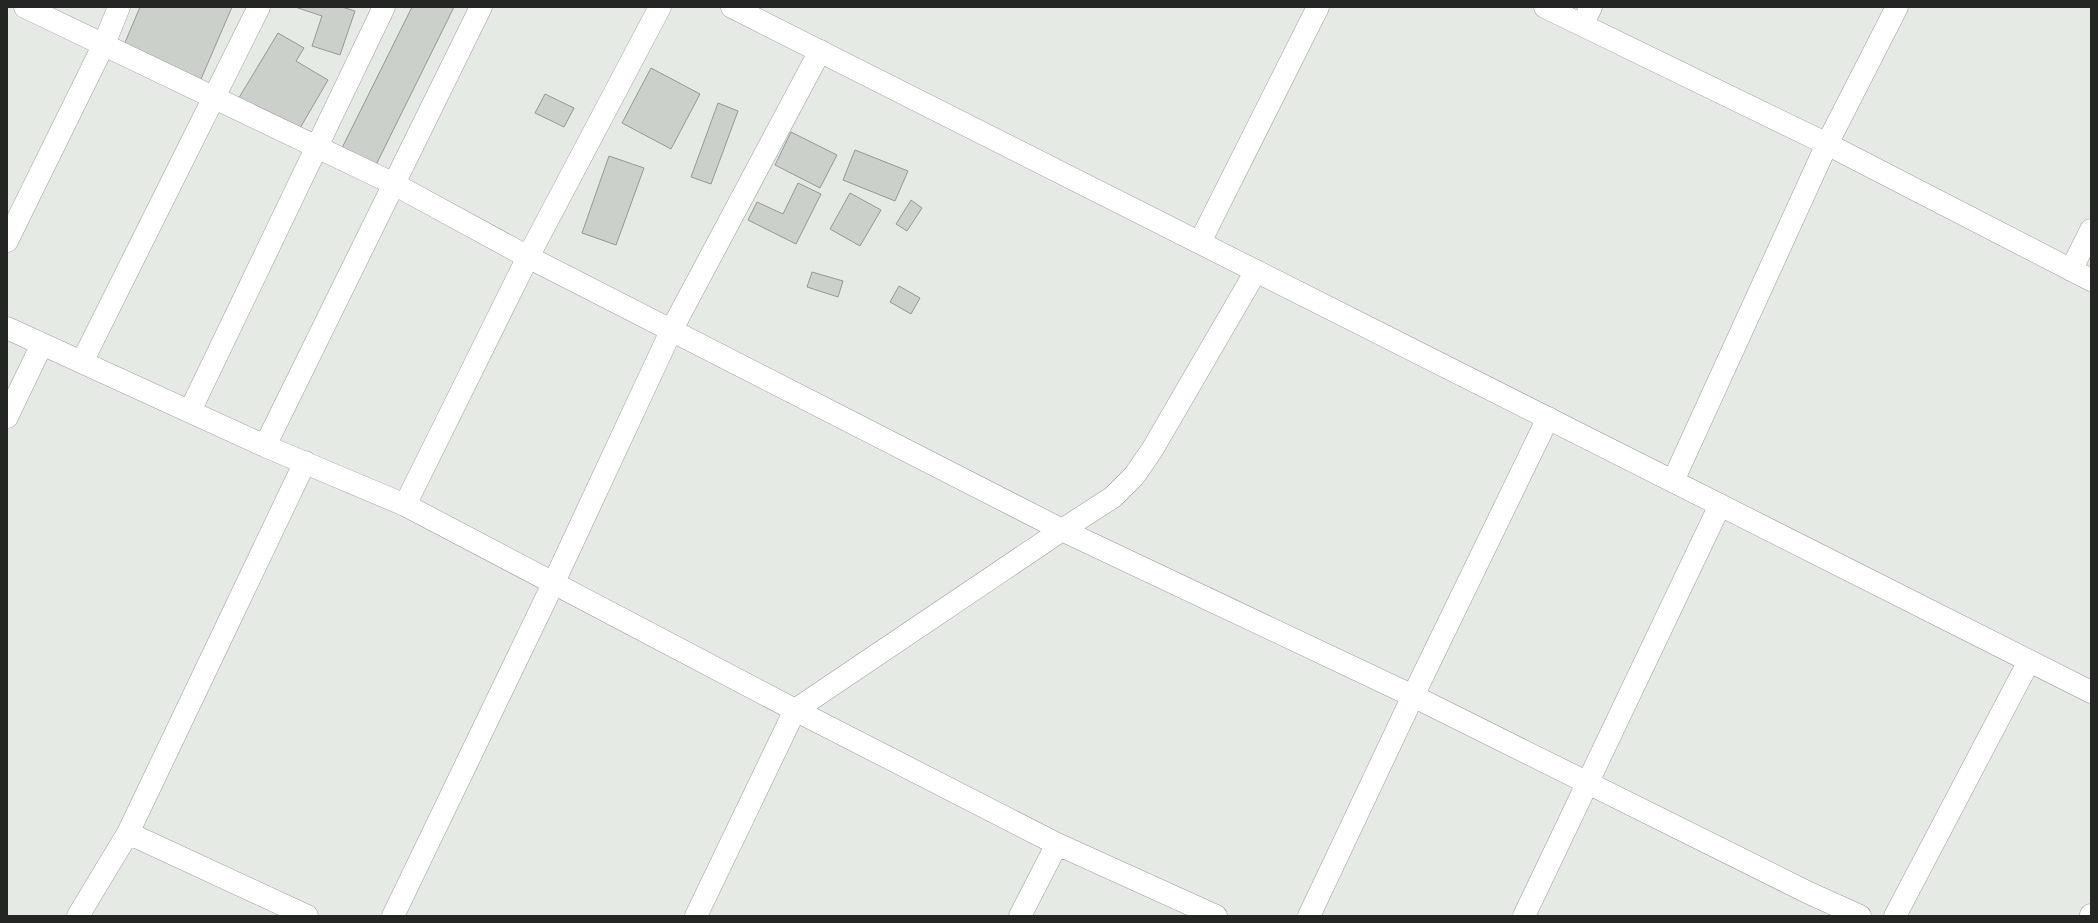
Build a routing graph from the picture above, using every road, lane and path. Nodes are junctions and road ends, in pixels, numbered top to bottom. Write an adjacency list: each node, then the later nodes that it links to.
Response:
1 (25, 7): 12 (street)
2 (119, 7): 12 (street)
3 (259, 7): 14 (street)
4 (384, 7): 16 (street)
5 (481, 7): 17 (street)
6 (660, 7): 21 (street)
7 (732, 7): 13 (street)
8 (1318, 7): 20 (street)
9 (1545, 7): 11 (street)
10 (1897, 7): 15 (street)
11 (1586, 16): 15 (street)
12 (104, 44): 14 (street); 19 (street)
13 (820, 52): 20 (street); 26 (street)
14 (214, 98): 16 (street); 28 (street)
15 (1827, 144): 22 (street); 34 (street)
16 (317, 147): 17 (street); 29 (street)
17 (394, 184): 21 (street); 32 (street)
18 (2091, 230): 22 (street)
19 (7, 241)
20 (1200, 242): 23 (street)
21 (528, 257): 26 (street); 35 (street)
22 (2071, 270): 24 (street)
23 (1256, 271): 31 (street); 37 (street)
24 (2091, 280)
25 (7, 328): 27 (street)
26 (672, 329): 37 (street); 38 (street)
27 (42, 344): 28 (street); 30 (street)
28 (82, 362): 29 (street)
29 (190, 411): 32 (street)
30 (7, 417)
31 (1548, 418): 34 (street); 41 (street)
32 (265, 446): 33 (street)
33 (305, 462): 35 (street); 44 (street)
34 (1673, 481): 36 (street)
35 (405, 505): 38 (street)
36 (1720, 505): 39 (street); 43 (street)
37 (1062, 530): 41 (street); 42 (street)
38 (554, 582): 42 (street); 48 (street)
39 (2029, 661): 40 (street); 55 (street)
40 (2091, 692)
41 (1413, 696): 43 (street); 52 (street)
42 (795, 710): 45 (street); 49 (street)
43 (1586, 784): 53 (street); 54 (street)
44 (128, 833): 46 (street); 47 (street)
45 (1057, 844): 50 (street); 51 (street)
46 (78, 916)
47 (307, 916)
48 (393, 916)
49 (696, 916)
50 (1020, 916)
51 (1216, 916)
52 (1309, 916)
53 (1524, 916)
54 (1860, 916)
55 (1895, 916)

